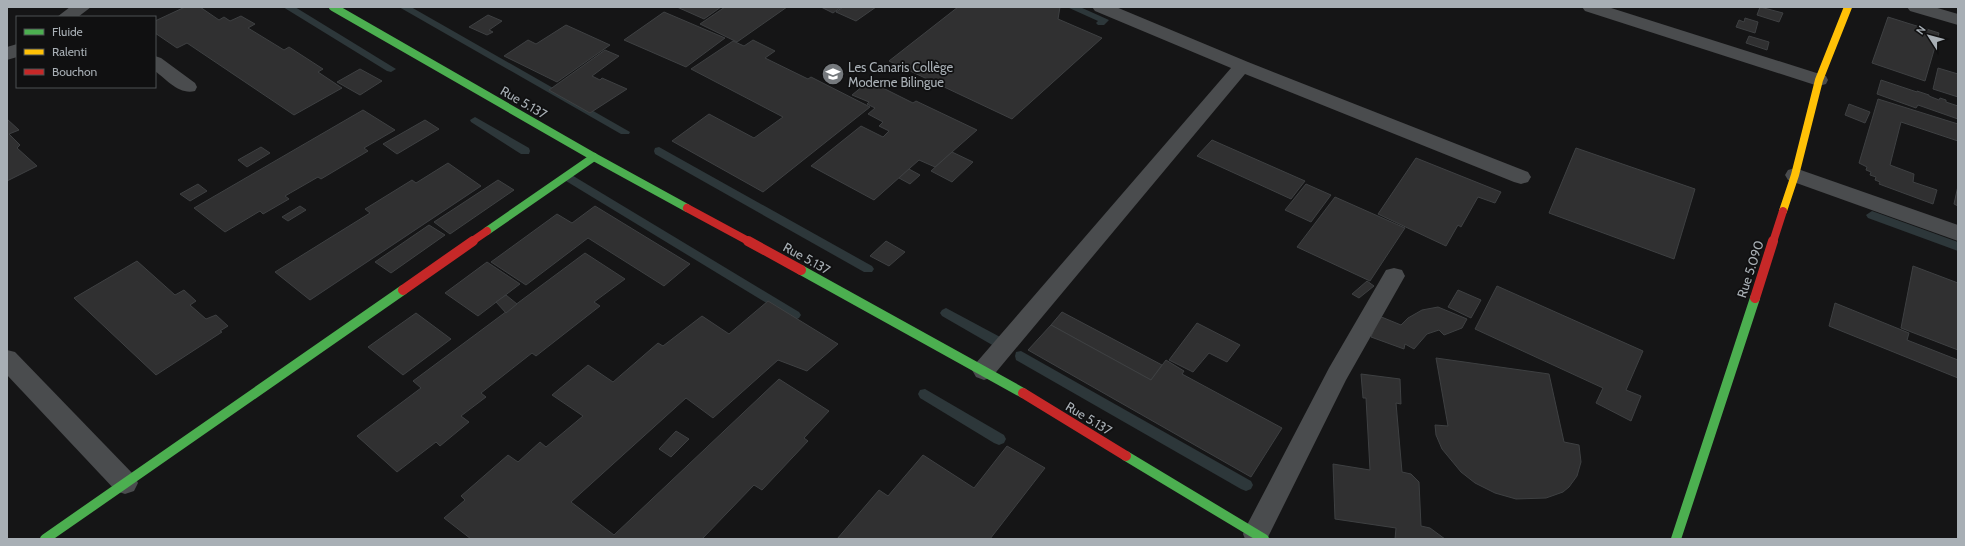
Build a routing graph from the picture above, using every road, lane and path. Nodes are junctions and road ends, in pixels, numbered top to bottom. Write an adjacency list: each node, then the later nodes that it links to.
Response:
1 (83, 7): 7 (street); 8 (street)
2 (334, 7): 16 (street, Rue 5.137)
3 (1101, 7): 13 (street)
4 (1591, 7): 14 (street)
5 (1848, 7): 14 (street, Rue 5.090)
6 (1916, 7): 9 (street)
7 (68, 16)
8 (95, 16)
9 (1958, 20)
10 (16, 50): 11 (street)
11 (7, 55)
12 (156, 63): 15 (street)
13 (1242, 66): 18 (street); 22 (street)
14 (1818, 80): 17 (street, Rue 5.090)
15 (188, 87)
16 (594, 157): 22 (street, Rue 5.137); 23 (street)
17 (1795, 175): 19 (street); 26 (street, Rue 5.090)
18 (1521, 177)
19 (1958, 233)
20 (1394, 276): 24 (street)
21 (7, 359): 23 (street)
22 (984, 370): 24 (street, Rue 5.137)
23 (125, 483): 25 (street)
24 (1260, 537)
25 (45, 539)
26 (1676, 539)

